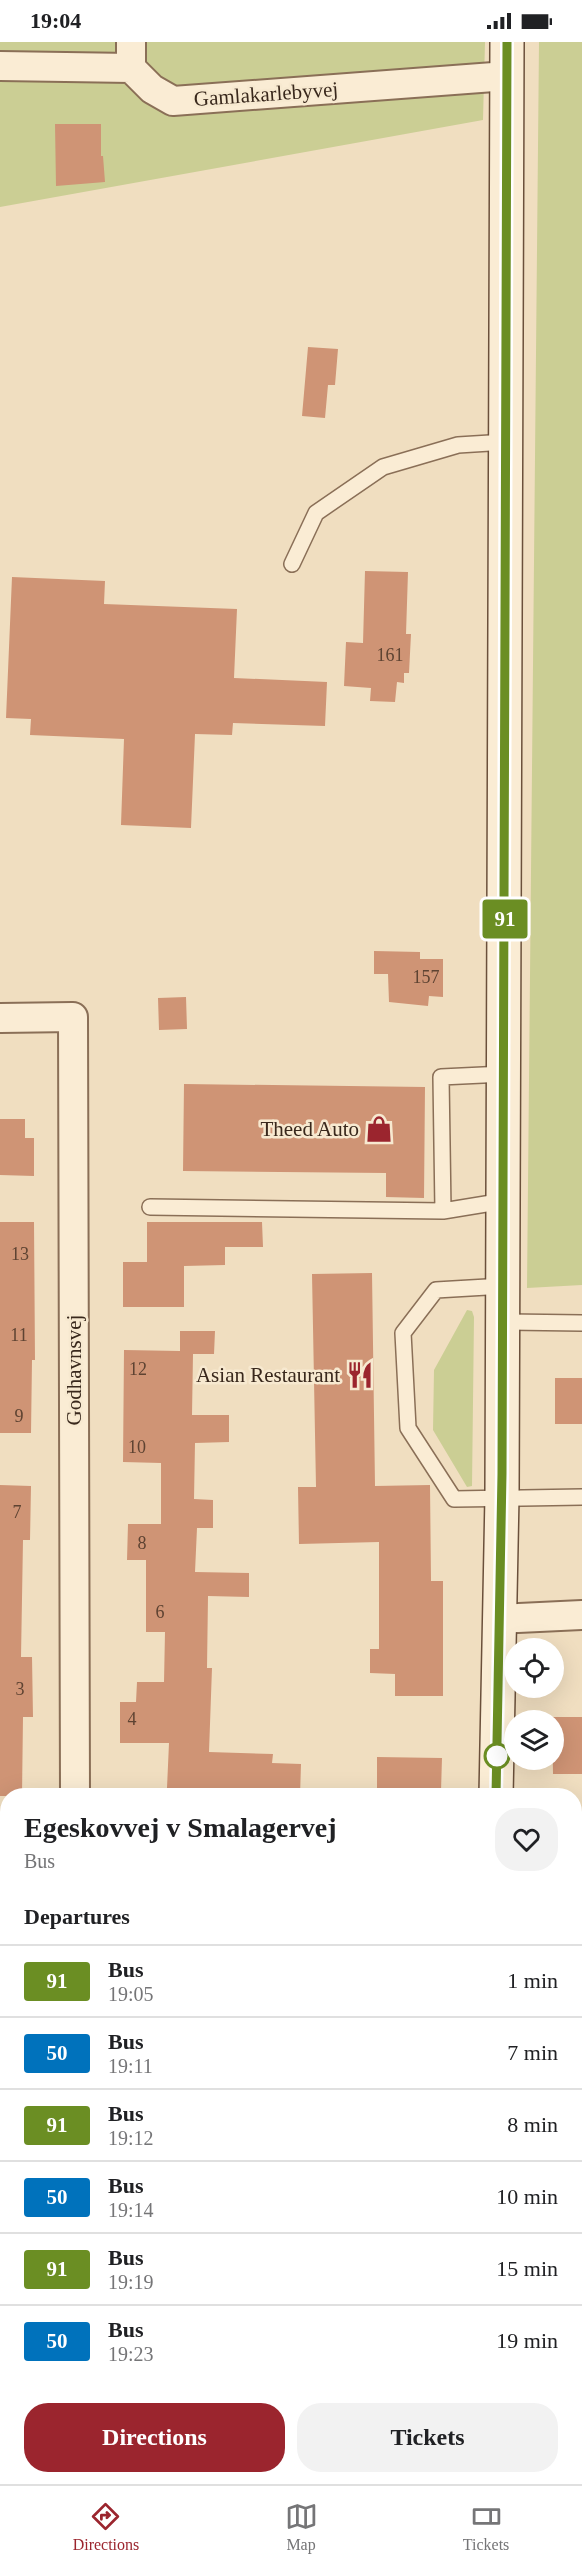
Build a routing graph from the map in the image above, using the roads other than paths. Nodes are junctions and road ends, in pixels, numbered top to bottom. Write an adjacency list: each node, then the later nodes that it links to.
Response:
1 (507, 42): 4 (street)
2 (131, 55): 3 (street, Gamlakarlebyvej); 4 (street, Gamlakarlebyvej)
3 (0, 66)
4 (507, 76): 5 (street)
5 (506, 442): 6 (lane); 8 (street)
6 (292, 564)
7 (0, 1018): 19 (street, Godhavnsvej)
8 (504, 1074): 9 (street); 11 (lane)
9 (504, 1201): 11 (lane); 12 (street)
10 (150, 1207): 11 (lane)
11 (443, 1211)
12 (504, 1286): 13 (street); 15 (lane)
13 (503, 1322): 14 (lane); 15 (street)
14 (582, 1323)
15 (502, 1496): 16 (lane); 18 (street)
16 (582, 1497)
17 (582, 1615): 18 (street)
18 (499, 1619): 20 (street)
19 (75, 1788)
20 (496, 1788)

